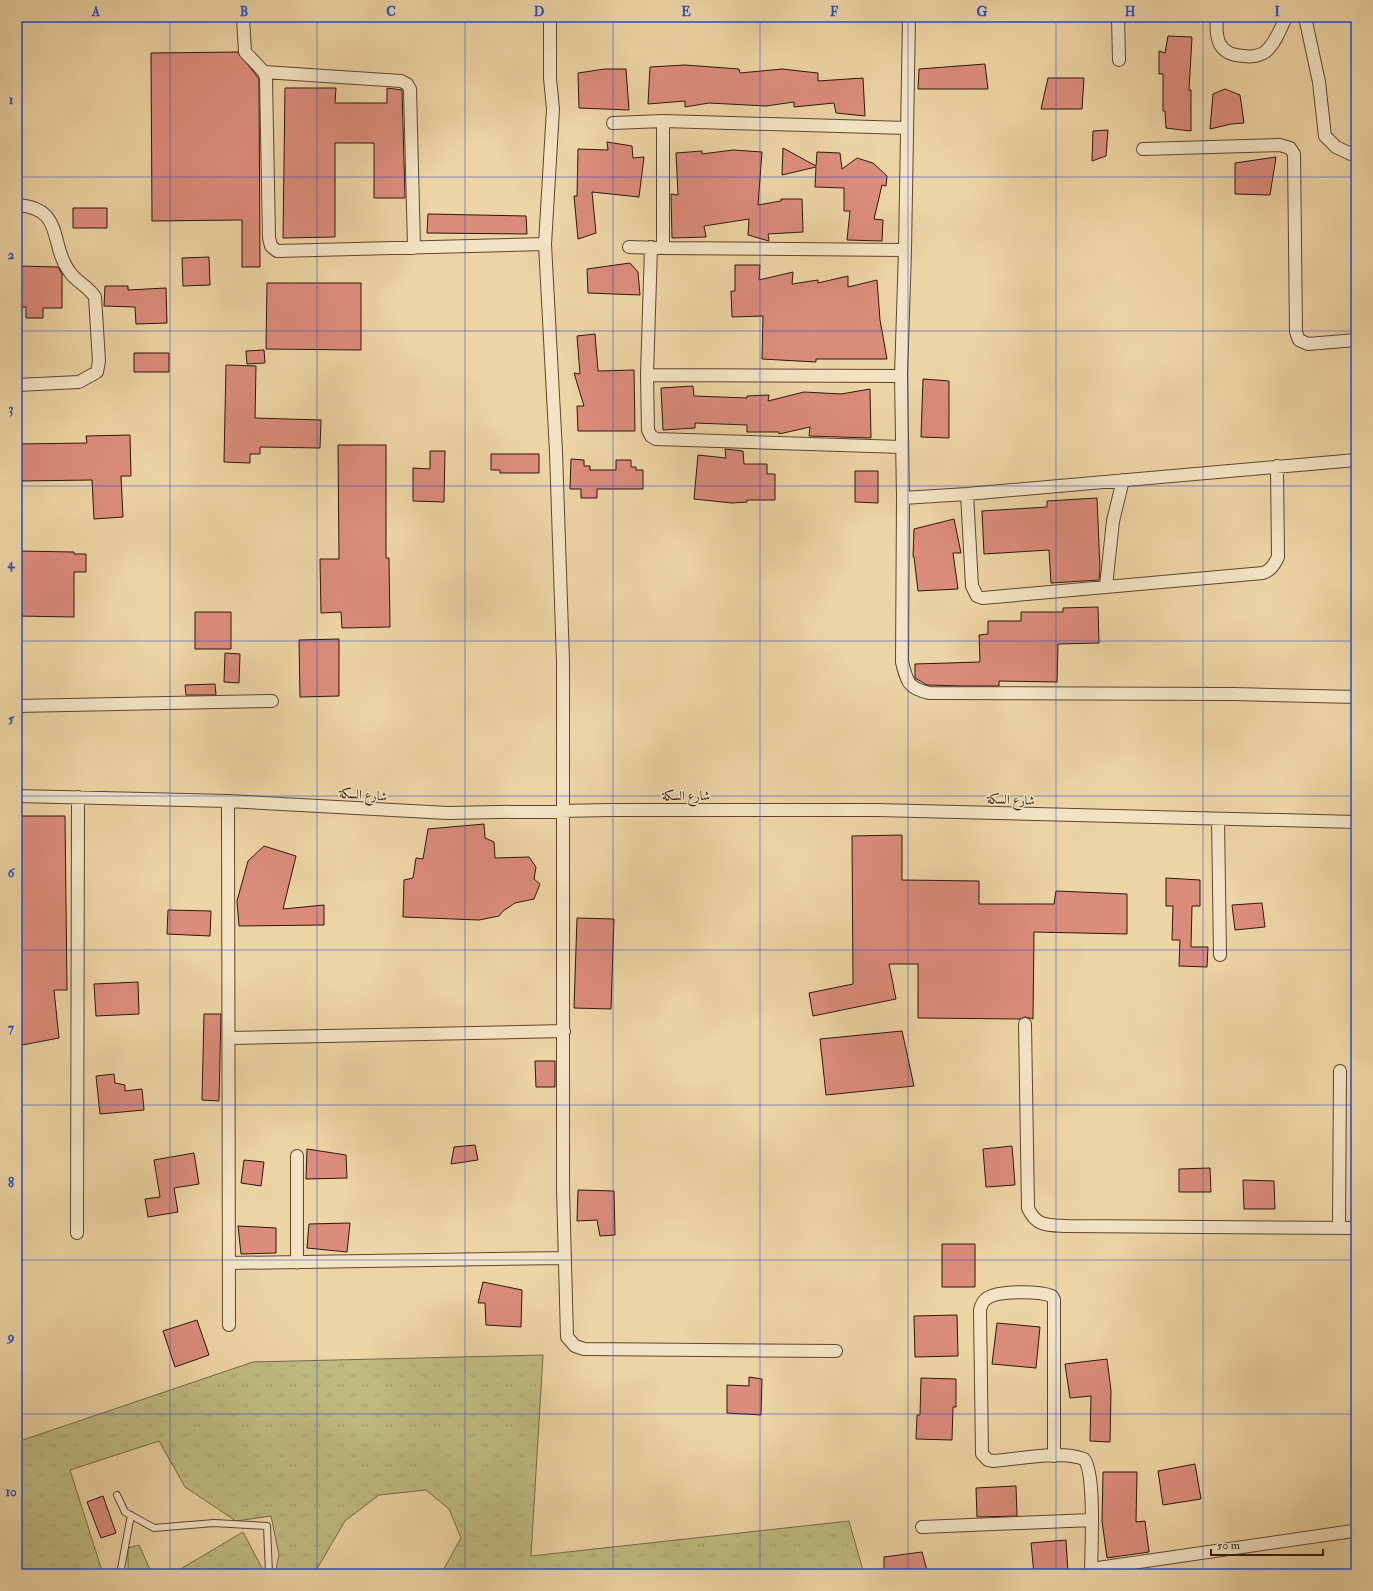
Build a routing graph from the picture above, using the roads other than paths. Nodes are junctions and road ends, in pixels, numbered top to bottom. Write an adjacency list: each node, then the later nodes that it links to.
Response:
1 (243, 17): 9 (street)
2 (550, 17): 16 (street)
3 (908, 17): 12 (street)
4 (1118, 17): 8 (street)
5 (1217, 17): 6 (street)
6 (1286, 17)
7 (1306, 17): 14 (street)
8 (1119, 60)
9 (264, 72): 19 (street); 19 (street)
10 (663, 121): 11 (street); 12 (street); 18 (street)
11 (613, 123)
12 (908, 128): 20 (street)
13 (1142, 149): 21 (street)
14 (1353, 155)
15 (17, 205): 24 (street)
16 (545, 244): 19 (street); 38 (street)
17 (629, 247): 18 (street)
18 (657, 247): 20 (street); 22 (street)
19 (414, 248)
20 (905, 250): 23 (street)
21 (1356, 340)
22 (647, 375): 23 (street); 25 (street)
23 (901, 376): 25 (street)
24 (17, 385)
25 (902, 447): 30 (street)
26 (1356, 460): 27 (street)
27 (1277, 466): 28 (street); 31 (street)
28 (1123, 480): 29 (street); 31 (street)
29 (967, 494): 30 (street); 31 (street)
30 (904, 498): 32 (street)
31 (1106, 586)
32 (1356, 697)
33 (272, 701): 34 (street)
34 (17, 706)
35 (17, 796): 36 (street, شارع السكة)
36 (78, 797): 37 (street, شارع السكة); 49 (street)
37 (228, 801): 38 (street, شارع السكة); 44 (street)
38 (564, 811): 39 (street, شارع السكة); 43 (street)
39 (1218, 819): 40 (street, شارع السكة); 41 (street)
40 (1356, 822)
41 (1220, 955)
42 (1025, 1024): 47 (street)
43 (564, 1031): 44 (street); 50 (street)
44 (229, 1038): 52 (street)
45 (1340, 1071): 47 (street)
46 (296, 1156): 51 (street)
47 (1338, 1228): 48 (street)
48 (1356, 1228)
49 (77, 1233)
50 (565, 1258): 51 (street); 54 (street)
51 (297, 1262): 52 (street)
52 (229, 1264): 53 (street)
53 (229, 1325)
54 (836, 1351)
55 (1054, 1456): 55 (street); 58 (street)
56 (117, 1495): 57 (lane)
57 (131, 1515): 62 (lane); 63 (lane)
58 (1092, 1520): 59 (street); 61 (street)
59 (922, 1528)
60 (1353, 1531): 61 (street)
61 (1091, 1571)
62 (120, 1574)
63 (269, 1574)

